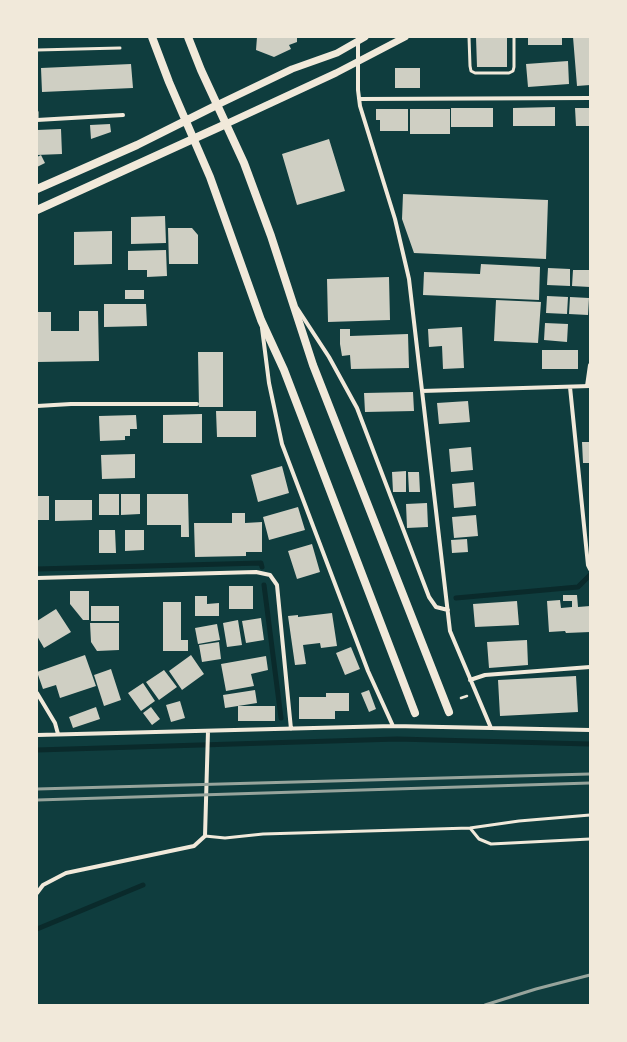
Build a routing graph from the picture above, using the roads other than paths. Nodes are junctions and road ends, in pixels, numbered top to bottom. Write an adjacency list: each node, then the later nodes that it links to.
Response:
1 (152, 37): 17 (main road)
2 (188, 37): 13 (main road)
3 (366, 37): 7 (street)
4 (405, 37): 10 (street)
5 (469, 37): 6 (lane)
6 (514, 37)
7 (358, 39): 10 (street); 13 (street)
8 (120, 48): 9 (lane)
9 (37, 50)
10 (358, 61): 11 (street); 18 (street)
11 (359, 98): 12 (street); 27 (street)
12 (590, 98)
13 (217, 105): 17 (main road); 18 (main road)
14 (37, 112): 16 (lane)
15 (123, 115): 16 (street)
16 (37, 120)
17 (186, 120): 19 (main road); 20 (main road)
18 (226, 124): 19 (main road); 22 (main road)
19 (194, 139): 21 (main road); 23 (main road)
20 (37, 189)
21 (37, 210)
22 (292, 300): 32 (street); 36 (main road)
23 (261, 320): 37 (main road); 38 (street)
24 (590, 365): 25 (street)
25 (588, 386): 26 (street)
26 (570, 387): 27 (street); 30 (street)
27 (422, 391): 32 (street)
28 (197, 404): 29 (street)
29 (37, 406)
30 (590, 569)
31 (37, 578): 40 (street)
32 (448, 610): 34 (street)
33 (590, 666): 34 (street)
34 (470, 680): 39 (street)
35 (37, 693): 43 (street)
36 (449, 712)
37 (416, 713)
38 (393, 726): 39 (street); 40 (street)
39 (491, 728): 41 (street)
40 (291, 729): 42 (street)
41 (590, 730)
42 (208, 731): 43 (street); 47 (street)
43 (58, 734): 44 (street)
44 (37, 735)
45 (590, 815): 46 (lane)
46 (470, 828): 47 (lane); 48 (lane)
47 (205, 836): 49 (street)
48 (590, 839)
49 (37, 893)

